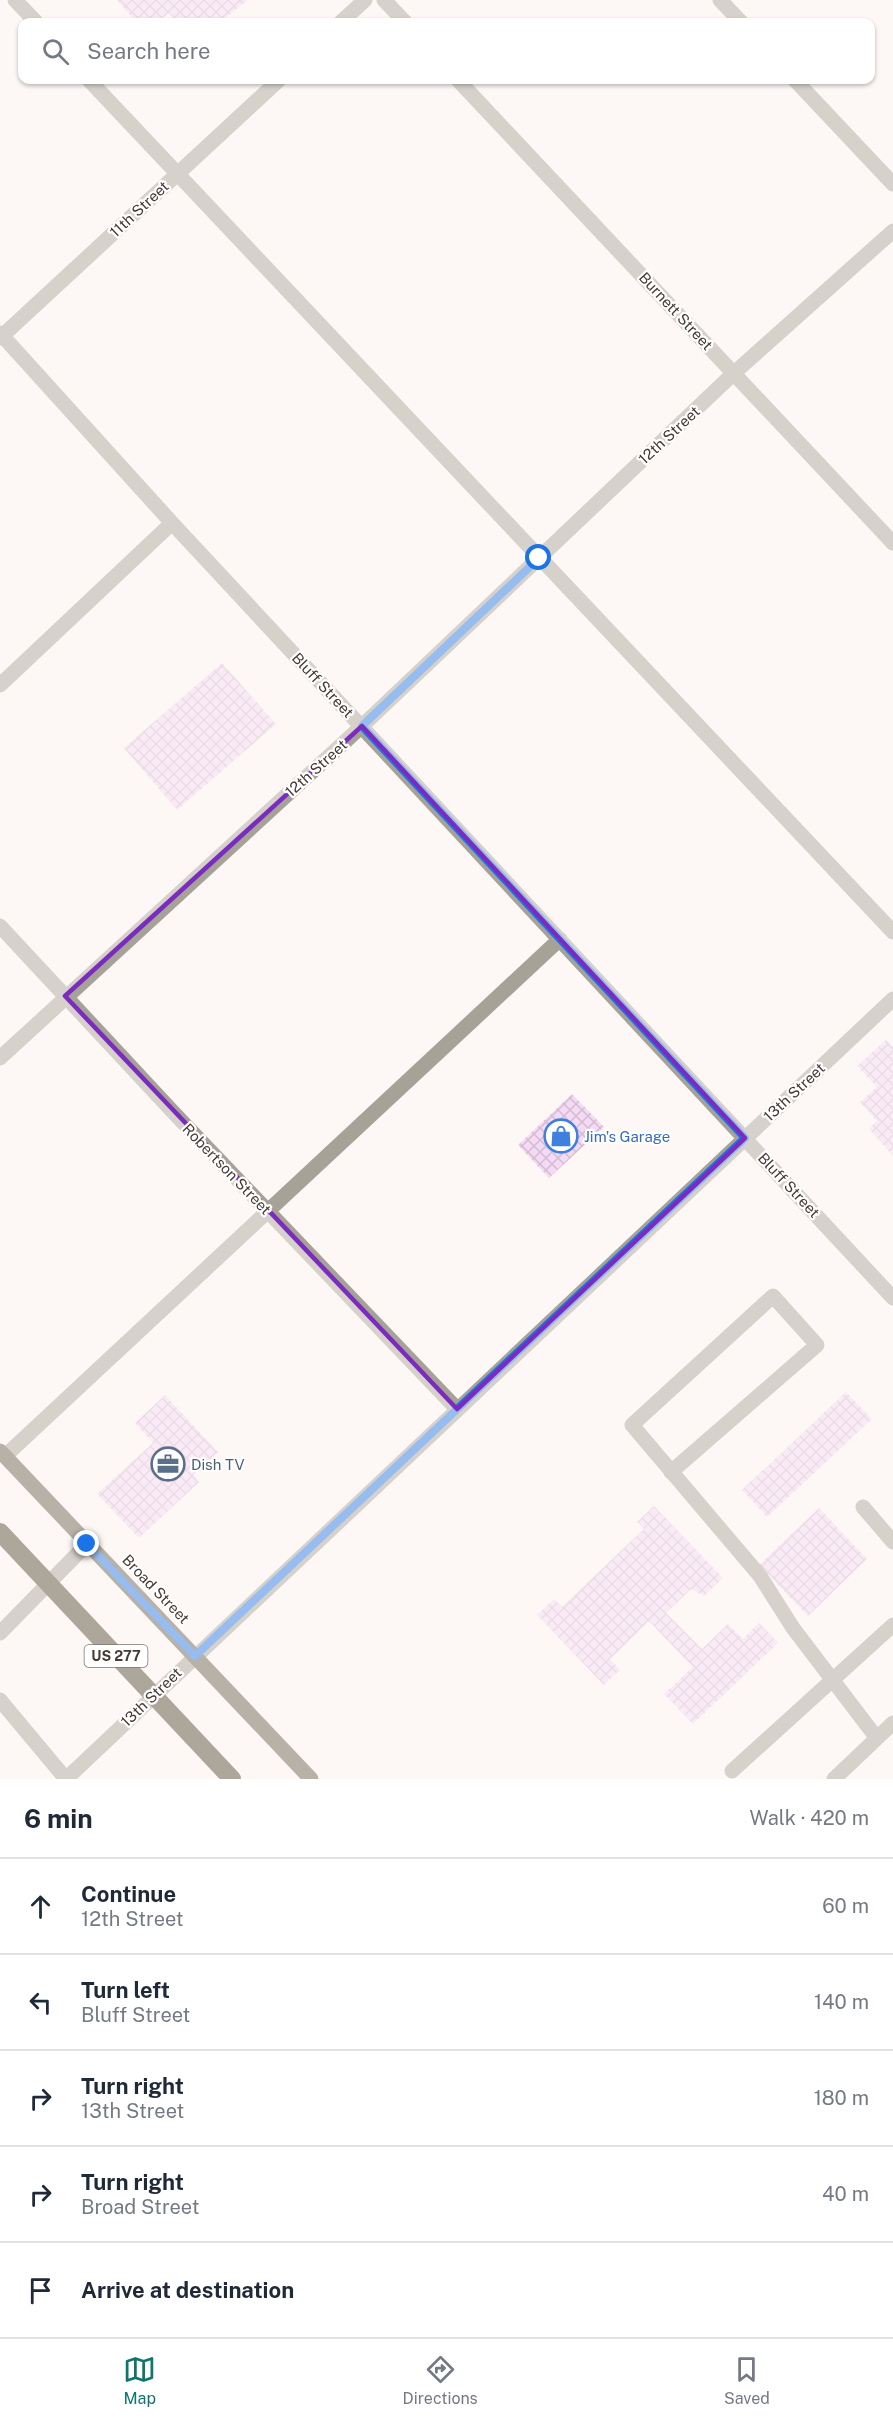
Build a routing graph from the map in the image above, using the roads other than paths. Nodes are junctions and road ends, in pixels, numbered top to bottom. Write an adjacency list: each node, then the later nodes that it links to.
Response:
1 (15, 0): 5 (street)
2 (365, 0): 6 (street)
3 (384, 0): 7 (street)
4 (720, 0): 8 (street)
5 (32, 18)
6 (345, 18)
7 (401, 18)
8 (737, 18)
9 (93, 84): 13 (street)
10 (275, 84): 13 (street, 11th Street)
11 (462, 84): 17 (street, Burnett Street)
12 (799, 84): 14 (street)
13 (177, 174): 16 (street, 11th Street); 20 (street)
14 (893, 184)
15 (893, 231): 17 (street, 12th Street)
16 (1, 336): 18 (street, Bluff Street)
17 (734, 373): 19 (street, Burnett Street); 20 (street, 12th Street)
18 (172, 523): 21 (street); 22 (street, Bluff Street)
19 (893, 543)
20 (539, 558): 22 (street, 12th Street); 24 (street)
21 (0, 685)
22 (362, 726): 25 (street, Bluff Street); 26 (street, 12th Street)
23 (0, 926): 26 (street, Robertson Street)
24 (893, 932)
25 (560, 939): 29 (street, Bluff Street); 30 (street)
26 (64, 996): 28 (street, 12th Street); 30 (street, Robertson Street)
27 (893, 999): 29 (street, 13th Street)
28 (0, 1058)
29 (745, 1138): 31 (street, Bluff Street); 32 (street, 13th Street)
30 (268, 1212): 32 (street, Robertson Street); 33 (street)
31 (893, 1298)
32 (457, 1410): 41 (street, 13th Street)
33 (2, 1454): 38 (main road, Broad Street)
34 (671, 1472): 34 (street); 42 (street)
35 (863, 1507): 37 (street)
36 (0, 1532): 48 (highway, US 277, bridge)
37 (893, 1542)
38 (87, 1544): 40 (street); 41 (main road, Broad Street)
39 (893, 1625): 42 (street)
40 (0, 1633)
41 (195, 1656): 47 (street, 13th Street); 49 (main road, Broad Street)
42 (834, 1682): 45 (street); 46 (street)
43 (0, 1700): 47 (street)
44 (893, 1723): 45 (street)
45 (876, 1737): 50 (street)
46 (732, 1771)
47 (66, 1779)
48 (232, 1779)
49 (311, 1779)
50 (834, 1779)

